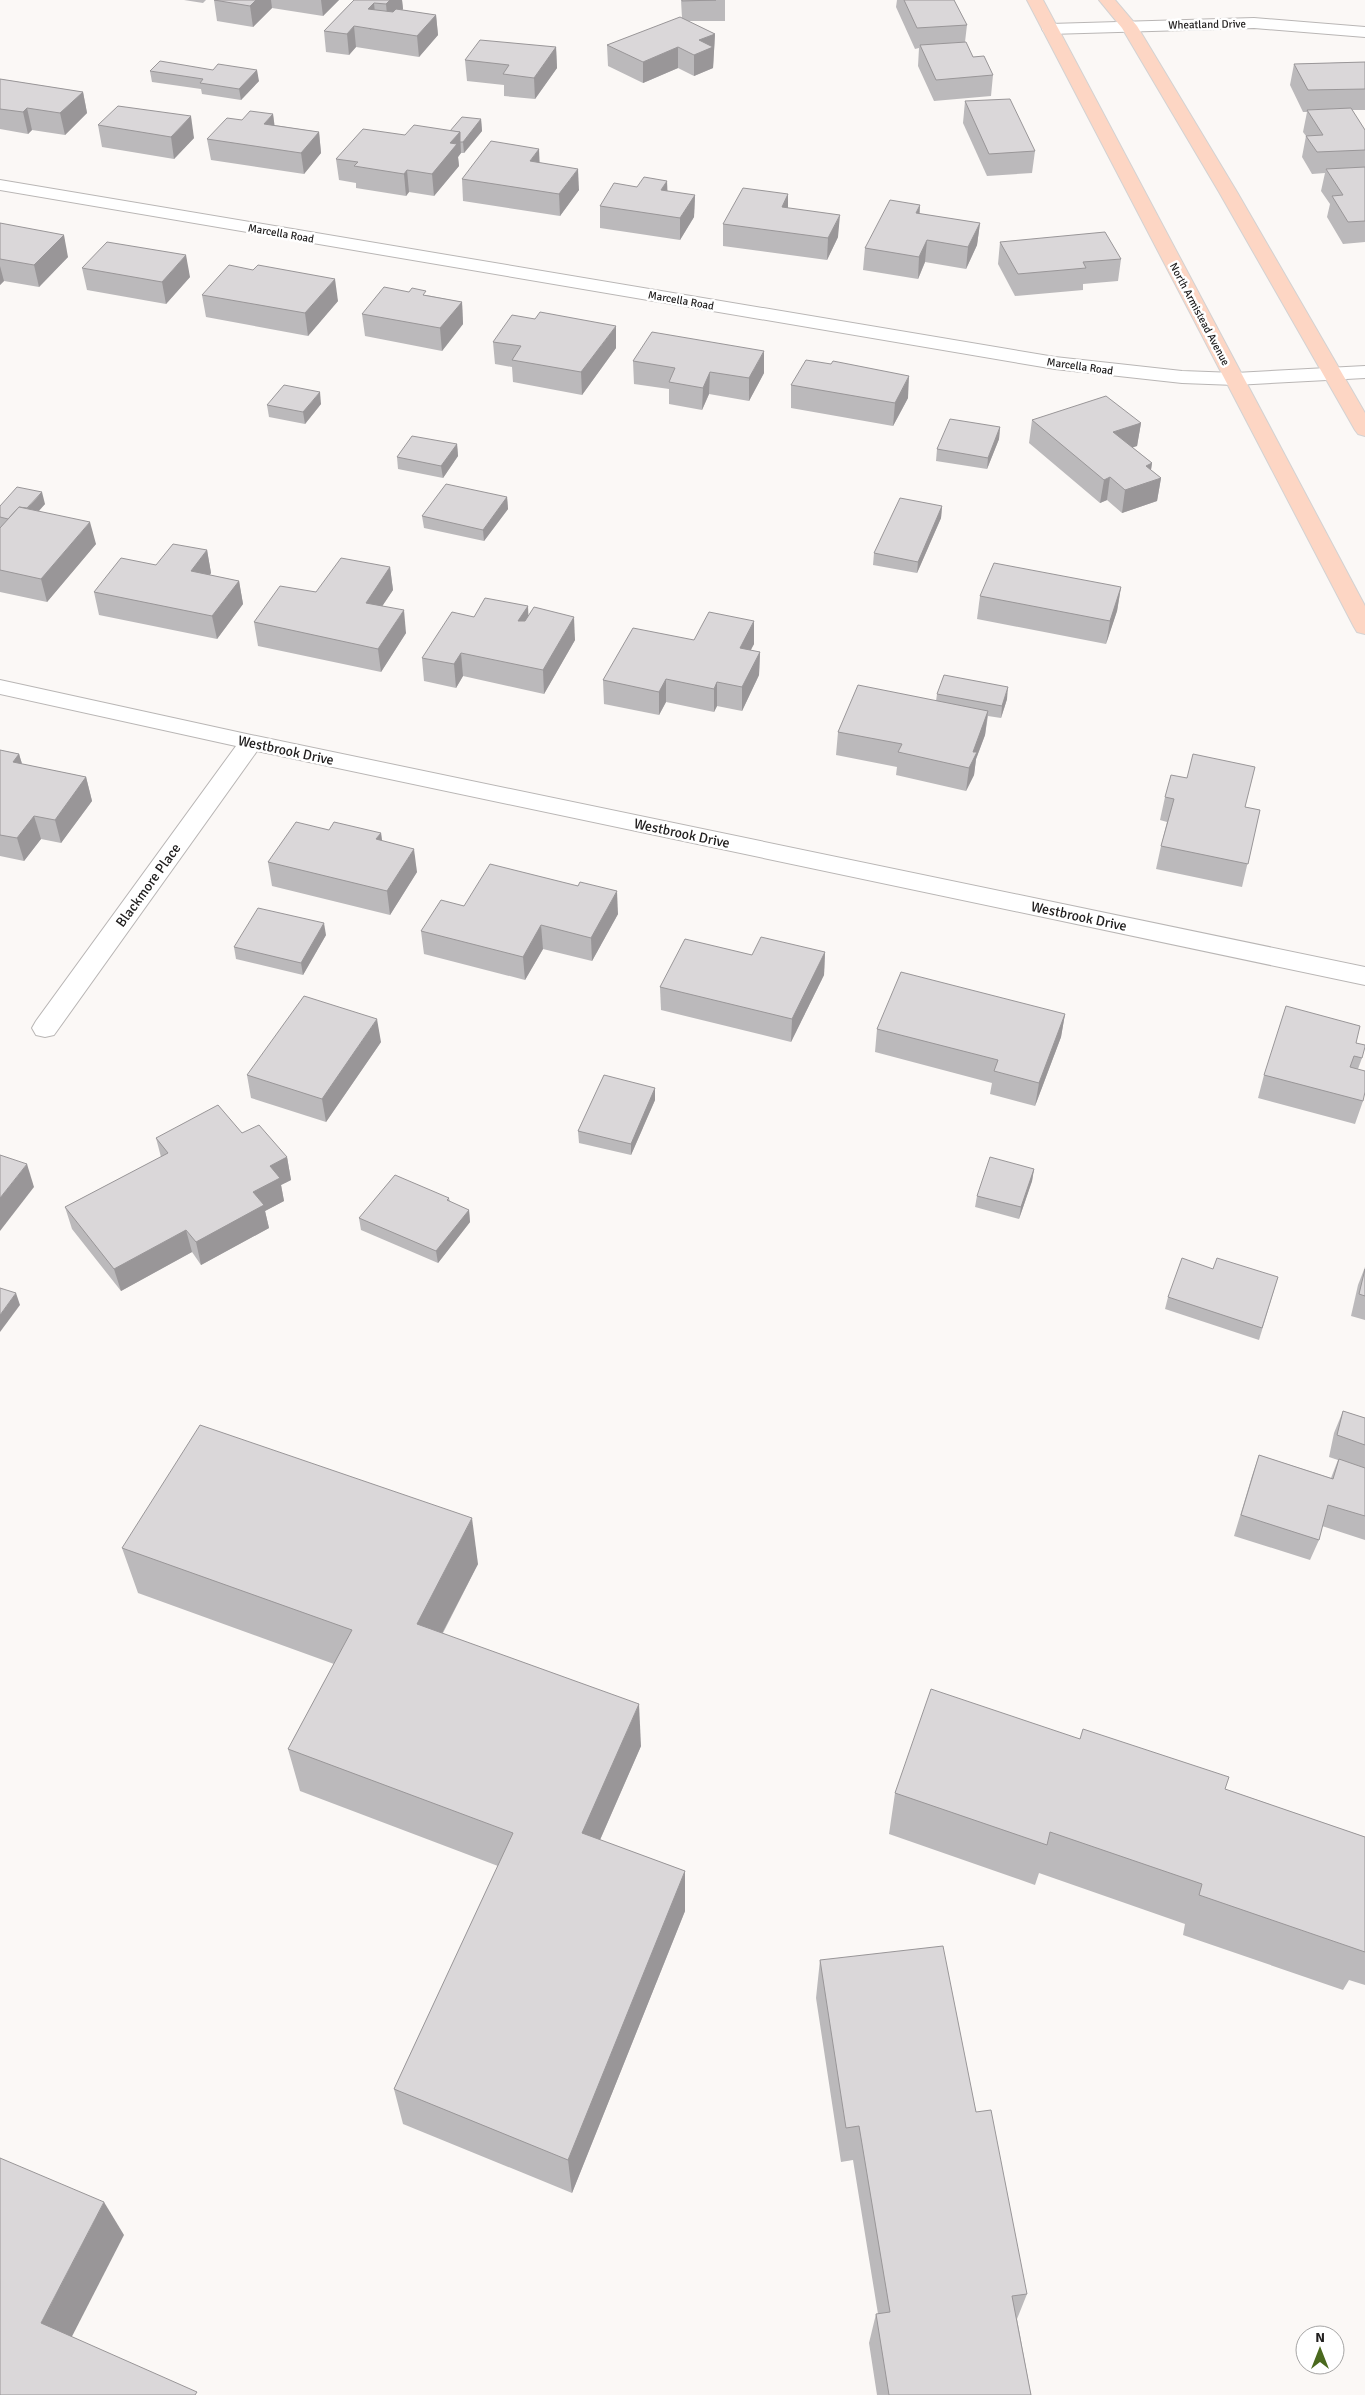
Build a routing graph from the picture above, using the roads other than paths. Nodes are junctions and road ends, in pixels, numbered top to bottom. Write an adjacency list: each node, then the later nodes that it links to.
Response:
1 (1035, 0): 4 (main road, North Armistead Avenue)
2 (1107, 0): 3 (main road)
3 (1129, 26): 4 (street, Wheatland Drive); 5 (street, Wheatland Drive); 8 (main road)
4 (1050, 29): 9 (main road, North Armistead Avenue)
5 (1365, 32)
6 (0, 186): 9 (street, Marcella Road)
7 (1365, 372): 8 (street, Marcella Road)
8 (1331, 374): 9 (street, Marcella Road); 10 (main road)
9 (1235, 380): 11 (main road, North Armistead Avenue)
10 (1365, 430)
11 (1365, 628)
12 (0, 687): 13 (street, Westbrook Drive)
13 (251, 742): 14 (street, Westbrook Drive); 15 (street, Blackmore Place)
14 (1365, 976)
15 (46, 1028)

